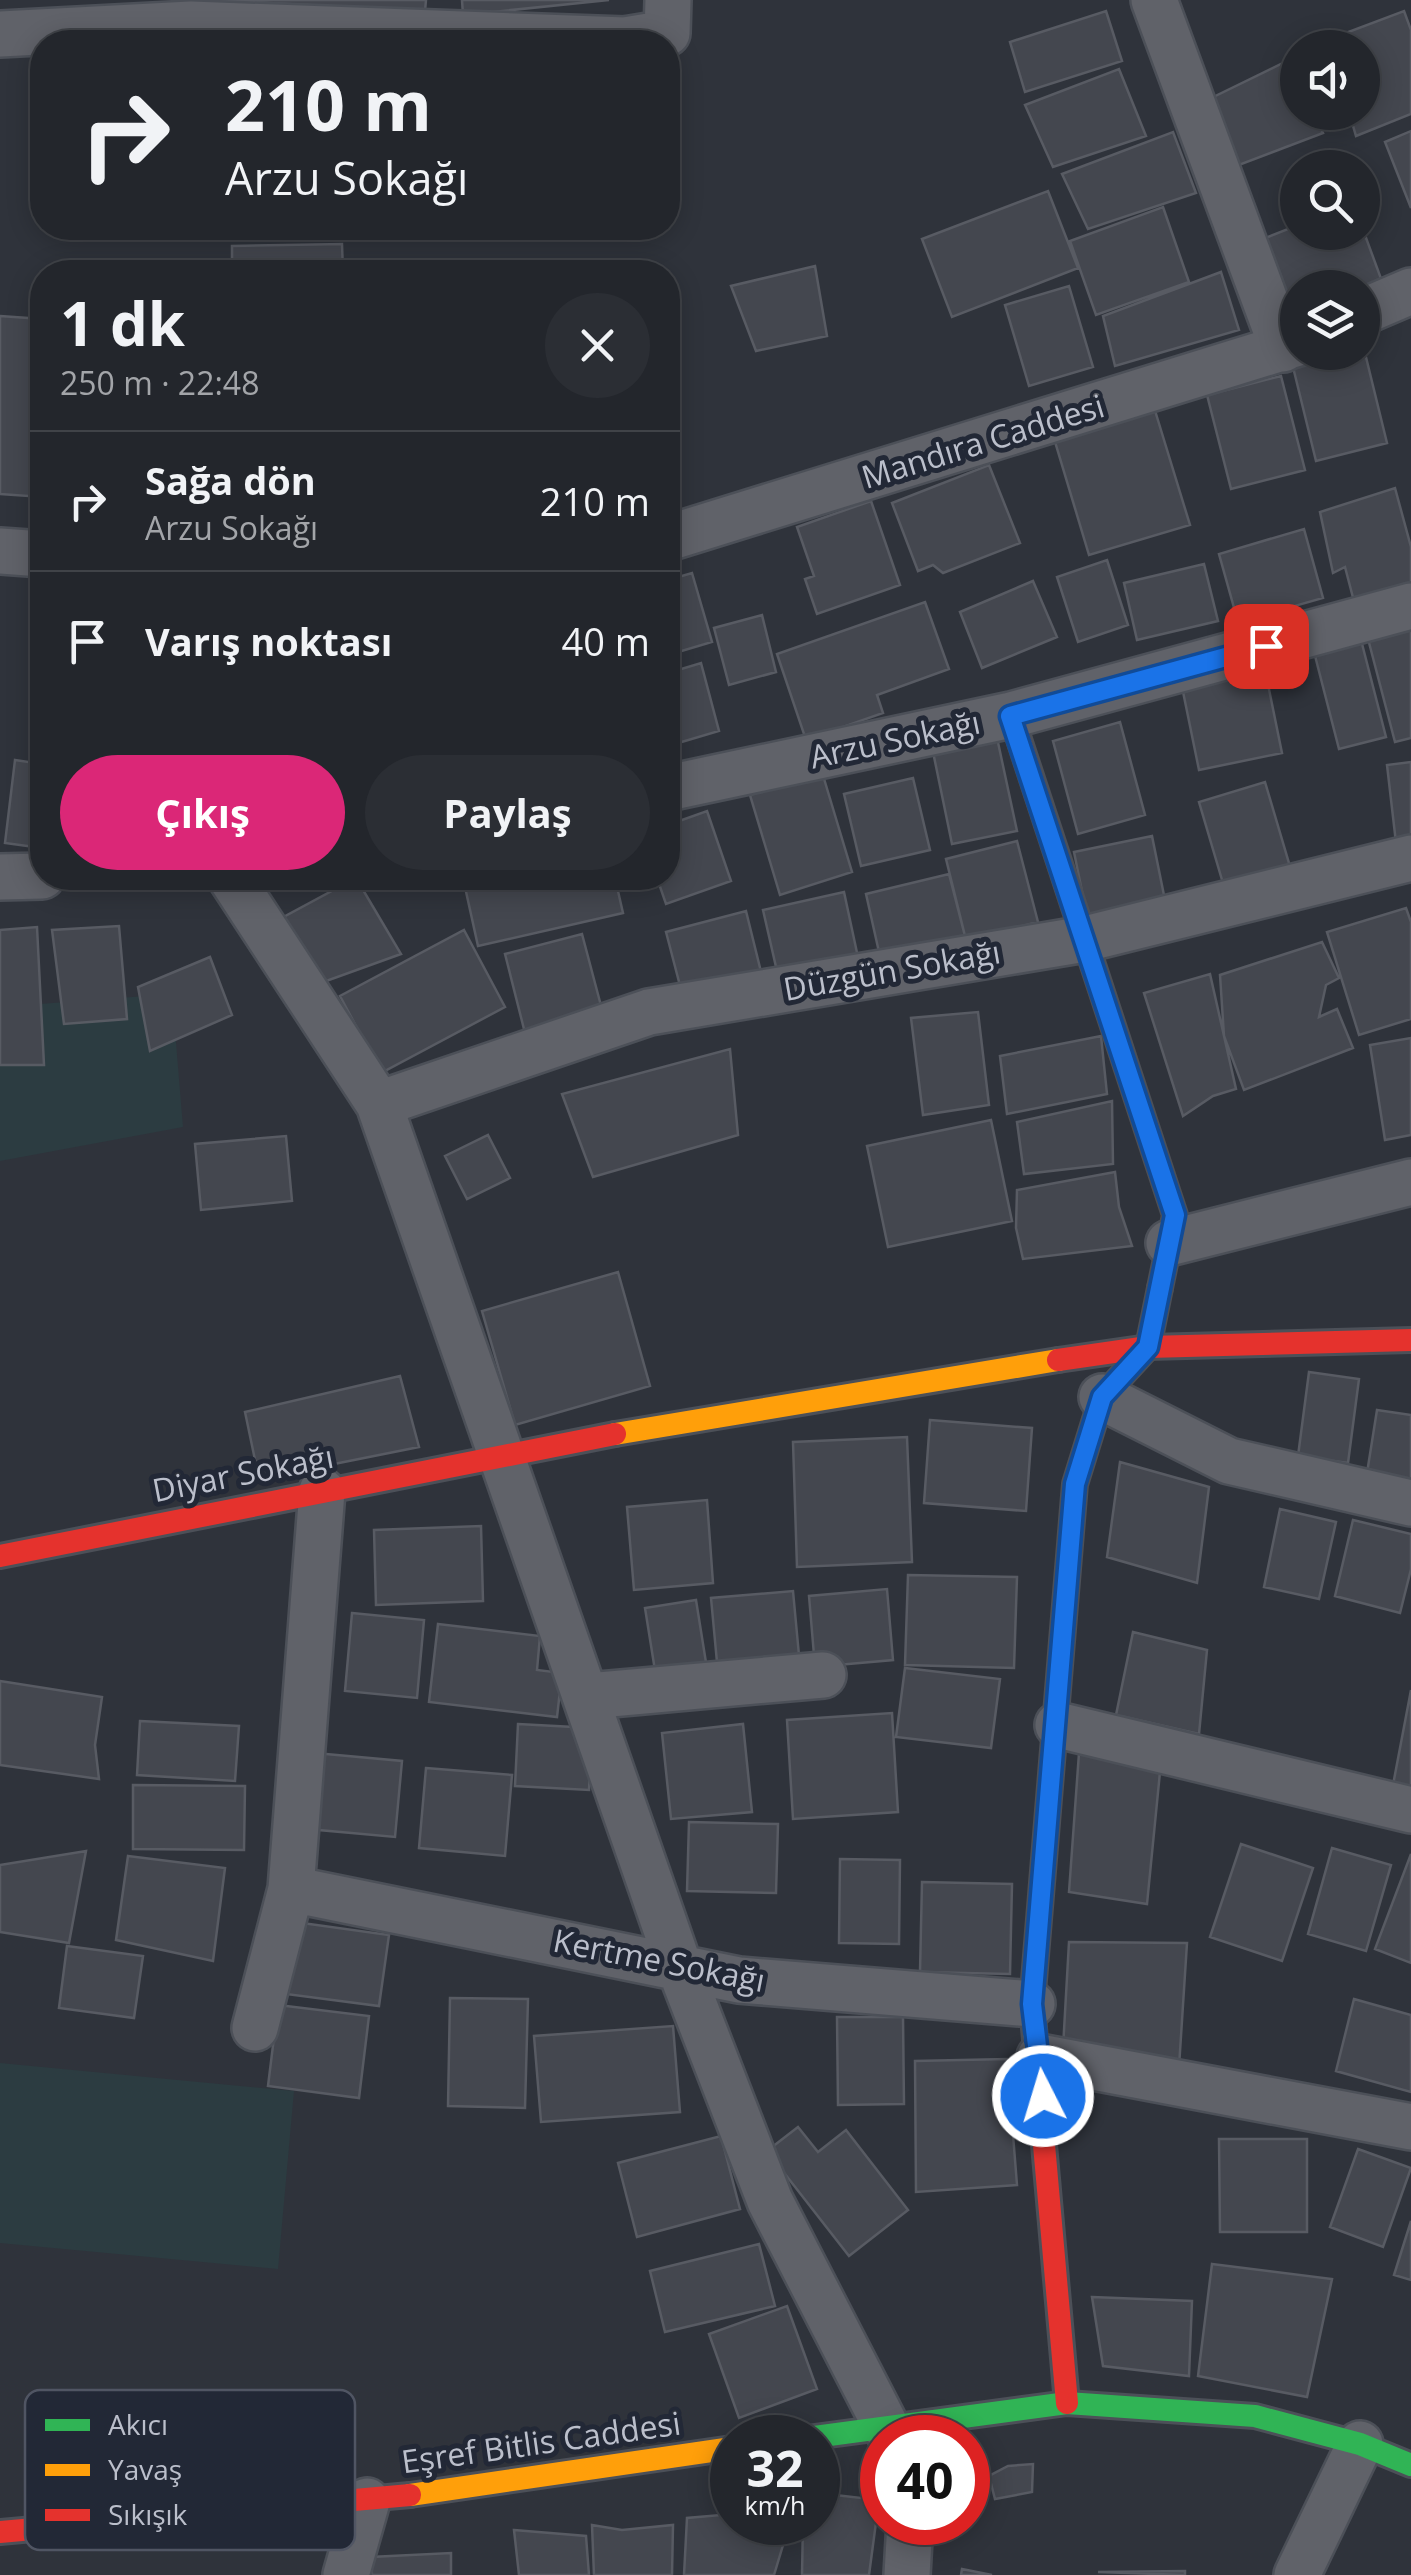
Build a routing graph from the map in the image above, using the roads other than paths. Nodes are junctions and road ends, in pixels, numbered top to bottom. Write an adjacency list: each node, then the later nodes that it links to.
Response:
1 (668, 0): 5 (street)
2 (1154, 0): 10 (street)
3 (76, 30): 4 (street)
4 (354, 30)
5 (667, 30)
6 (30, 32): 7 (street)
7 (0, 34)
8 (1411, 290): 9 (street)
9 (1380, 304)
10 (1280, 321)
11 (1280, 349): 12 (street, Mandıra Caddesi)
12 (680, 534)
13 (0, 551): 14 (street)
14 (30, 553)
15 (1411, 606): 16 (street, Arzu Sokağı)
16 (1010, 716): 17 (street, Arzu Sokağı); 22 (street)
17 (680, 785)
18 (1411, 858): 22 (street, Düzgün Sokağı)
19 (30, 876): 20 (street)
20 (0, 877)
21 (239, 890): 23 (street)
22 (1086, 938): 23 (street, Düzgün Sokağı); 25 (street)
23 (379, 1104): 29 (street)
24 (1411, 1182): 25 (street)
25 (1169, 1243): 27 (street)
26 (1411, 1340): 27 (street, Diyar Sokağı)
27 (1148, 1347): 28 (street); 29 (street, Diyar Sokağı)
28 (1102, 1397): 31 (street); 35 (street)
29 (498, 1455): 30 (street, Diyar Sokağı); 34 (street)
30 (322, 1491): 32 (street, Diyar Sokağı); 37 (street)
31 (1411, 1503)
32 (0, 1556)
33 (823, 1675): 34 (street)
34 (588, 1696): 38 (street)
35 (1058, 1725): 36 (street); 39 (street)
36 (1411, 1810)
37 (291, 1890): 38 (street, Kertme Sokağı); 40 (street)
38 (679, 1966): 39 (street, Kertme Sokağı); 44 (street)
39 (1032, 2004): 41 (street)
40 (255, 2028)
41 (1040, 2058): 42 (street); 43 (street)
42 (1411, 2127)
43 (1067, 2403): 45 (street); 46 (street)
44 (881, 2415)
45 (990, 2416)
46 (1360, 2444): 48 (street); 58 (street)
47 (710, 2451): 49 (street, Eşref Bitlis Caddesi)
48 (1411, 2465)
49 (367, 2501): 50 (street, Eşref Bitlis Caddesi); 53 (street)
50 (355, 2502)
51 (25, 2530): 52 (street, Eşref Bitlis Caddesi)
52 (0, 2532)
53 (355, 2543)
54 (909, 2545): 57 (street)
55 (353, 2550): 56 (street)
56 (346, 2575)
57 (907, 2575)
58 (1297, 2575)

